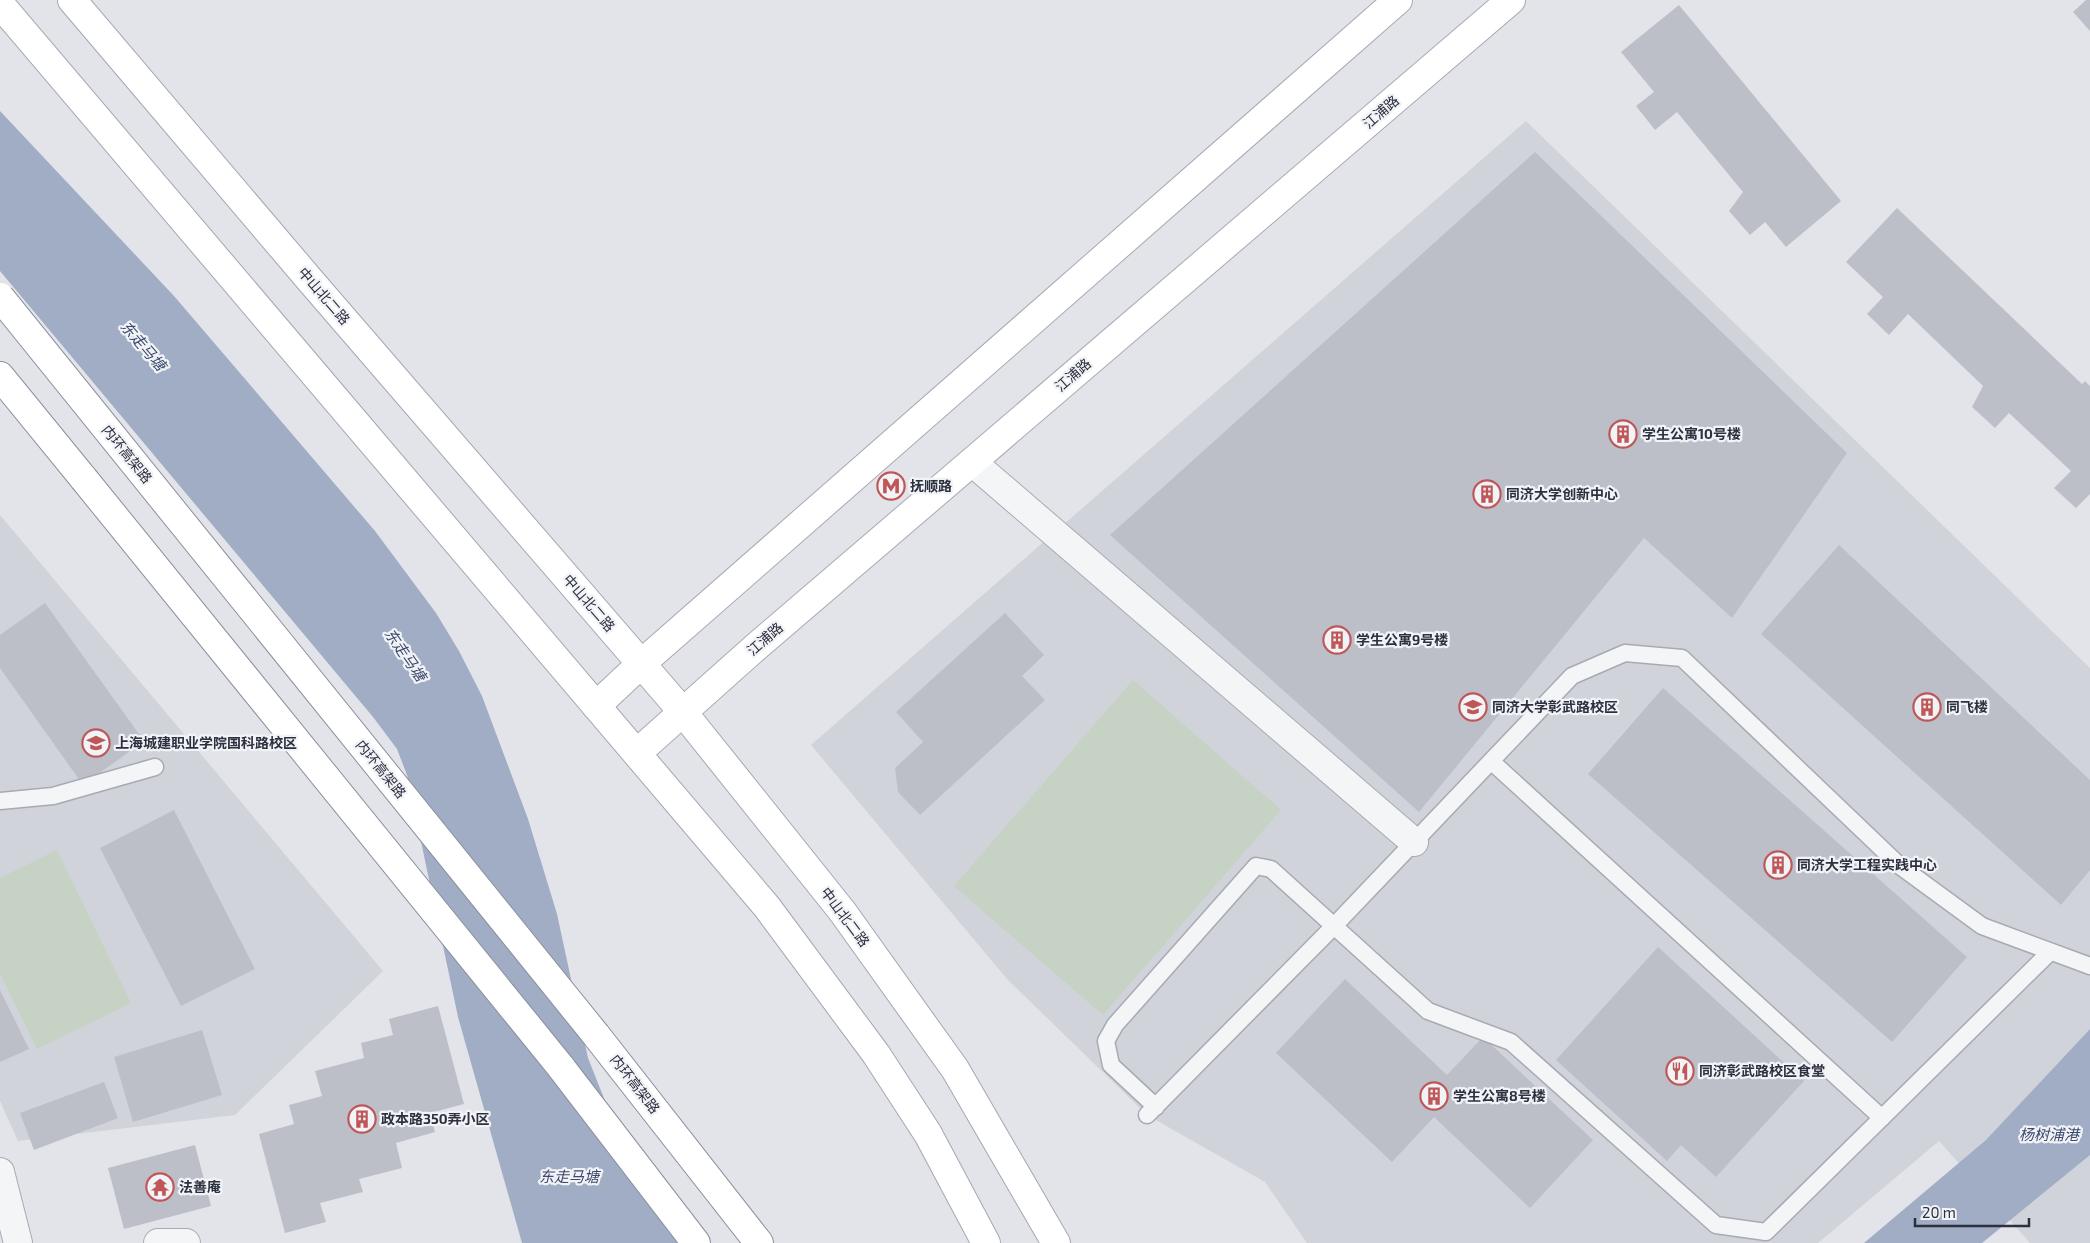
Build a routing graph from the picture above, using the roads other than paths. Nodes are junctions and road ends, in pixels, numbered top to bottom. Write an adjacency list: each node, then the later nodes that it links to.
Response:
1 (72, 0): 10 (main road, 中山北二路)
2 (1398, 0): 10 (main road)
3 (1511, 0): 12 (main road, 江浦路)
4 (0, 4): 11 (main road)
5 (0, 297): 27 (main road, 内环高架路, bridge)
6 (0, 376): 9 (main road)
7 (0, 400): 9 (main road)
8 (972, 462): 17 (street)
9 (84, 479): 26 (main road, bridge)
10 (642, 663): 11 (main road); 12 (main road, 中山北二路)
11 (596, 706): 13 (main road)
12 (682, 711): 13 (main road, 江浦路); 29 (main road, 中山北二路)
13 (637, 753): 28 (main road)
14 (1491, 761): 17 (lane); 19 (lane); 21 (lane)
15 (154, 767): 16 (lane)
16 (0, 801)
17 (1414, 842): 18 (lane)
18 (1334, 926): 18 (lane); 21 (lane)
19 (2050, 952): 20 (lane); 21 (lane)
20 (2090, 966)
21 (1882, 1118)
22 (0, 1172): 23 (street)
23 (18, 1243)
24 (158, 1243): 25 (street)
25 (186, 1243)
26 (696, 1243)
27 (759, 1243)
28 (986, 1243)
29 (1056, 1243)

